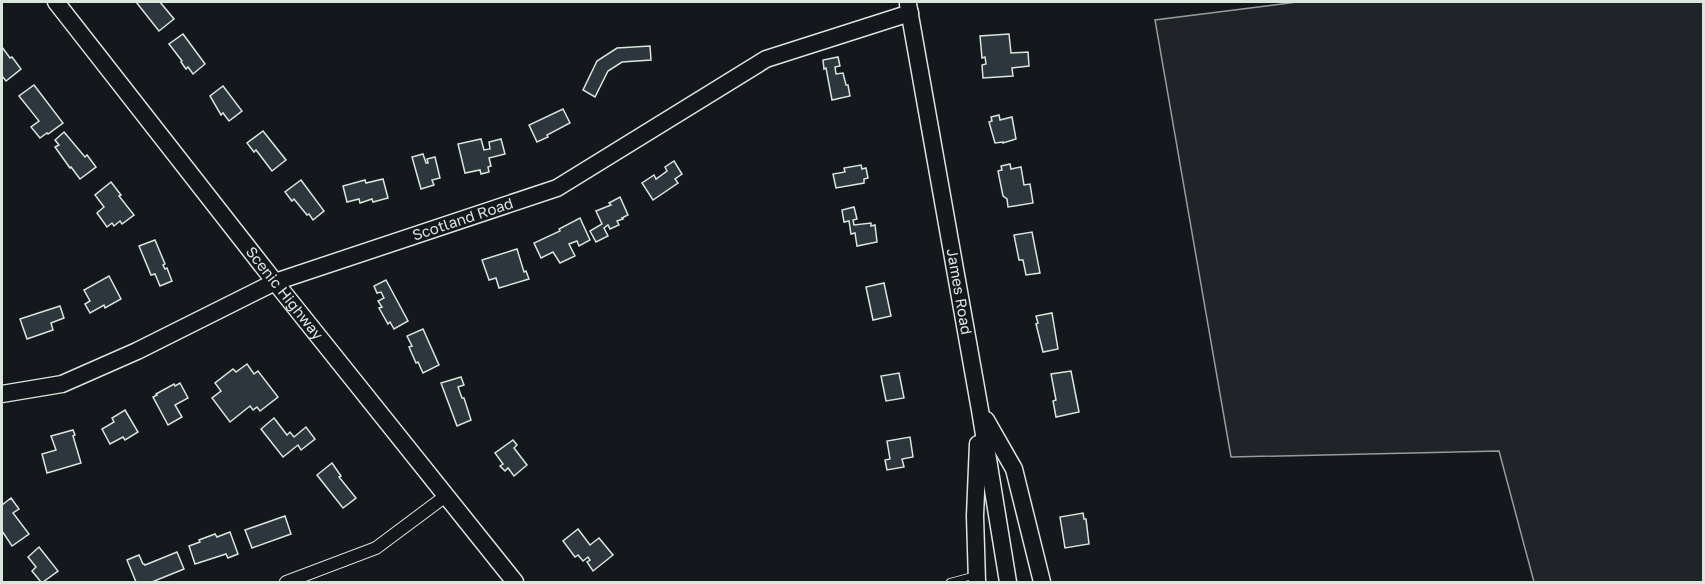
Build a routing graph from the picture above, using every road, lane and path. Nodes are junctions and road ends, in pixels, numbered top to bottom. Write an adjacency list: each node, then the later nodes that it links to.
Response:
1 (56, 2): 3 (street, Scenic Highway)
2 (909, 7): 3 (street, Scotland Road); 5 (street, James Road)
3 (275, 282): 4 (street, Scotland Road); 6 (street, Scenic Highway)
4 (2, 394)
5 (980, 410): 7 (street); 11 (street, James Road); 12 (street)
6 (447, 495): 8 (street); 9 (street, Scenic Highway)
7 (977, 578): 10 (lane)
8 (286, 582)
9 (515, 582)
10 (950, 582)
11 (1008, 582)
12 (1042, 582)

